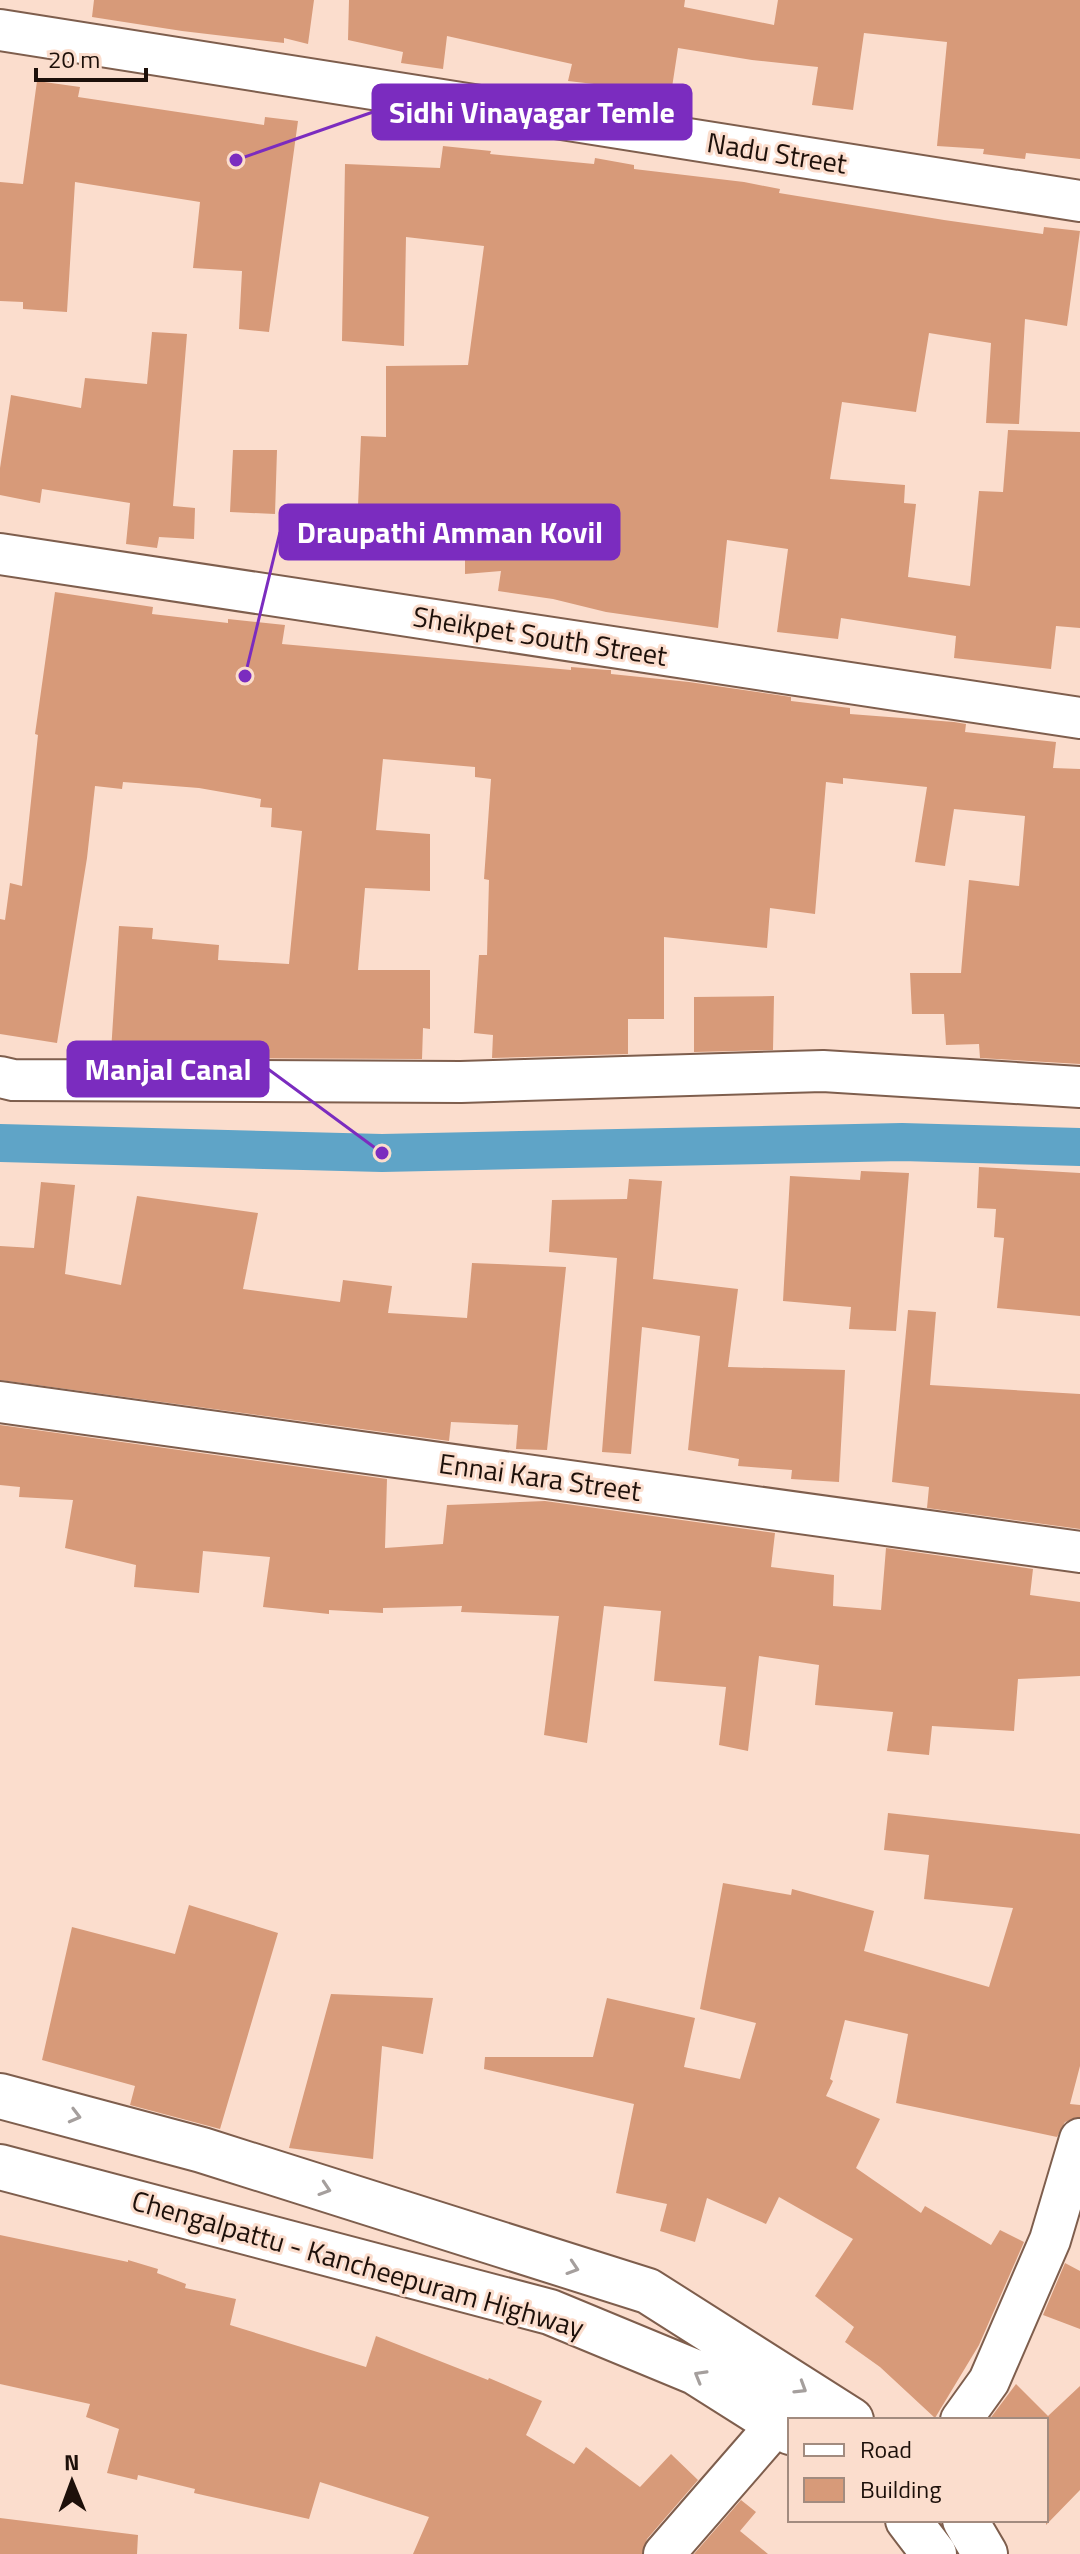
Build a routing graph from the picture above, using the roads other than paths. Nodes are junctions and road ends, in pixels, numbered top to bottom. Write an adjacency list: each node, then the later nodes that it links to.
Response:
1 (0, 30): 2 (street, Nadu Street)
2 (1080, 201)
3 (0, 554): 4 (street, Sheikpet South Street)
4 (1080, 718)
5 (0, 1077): 6 (street)
6 (1080, 1087)
7 (0, 1402): 8 (street, Ennai Kara Street)
8 (1080, 1552)
9 (0, 2096): 12 (highway, one-way to 12)
10 (1080, 2139): 13 (street)
11 (0, 2167): 14 (highway, Chengalpattu - Kancheepuram Highway, one-way to 11)
12 (848, 2418)
13 (962, 2418)
14 (784, 2428): 17 (street)
15 (910, 2522): 18 (highway)
16 (966, 2522): 19 (highway)
17 (664, 2554)
18 (934, 2554)
19 (985, 2554)

